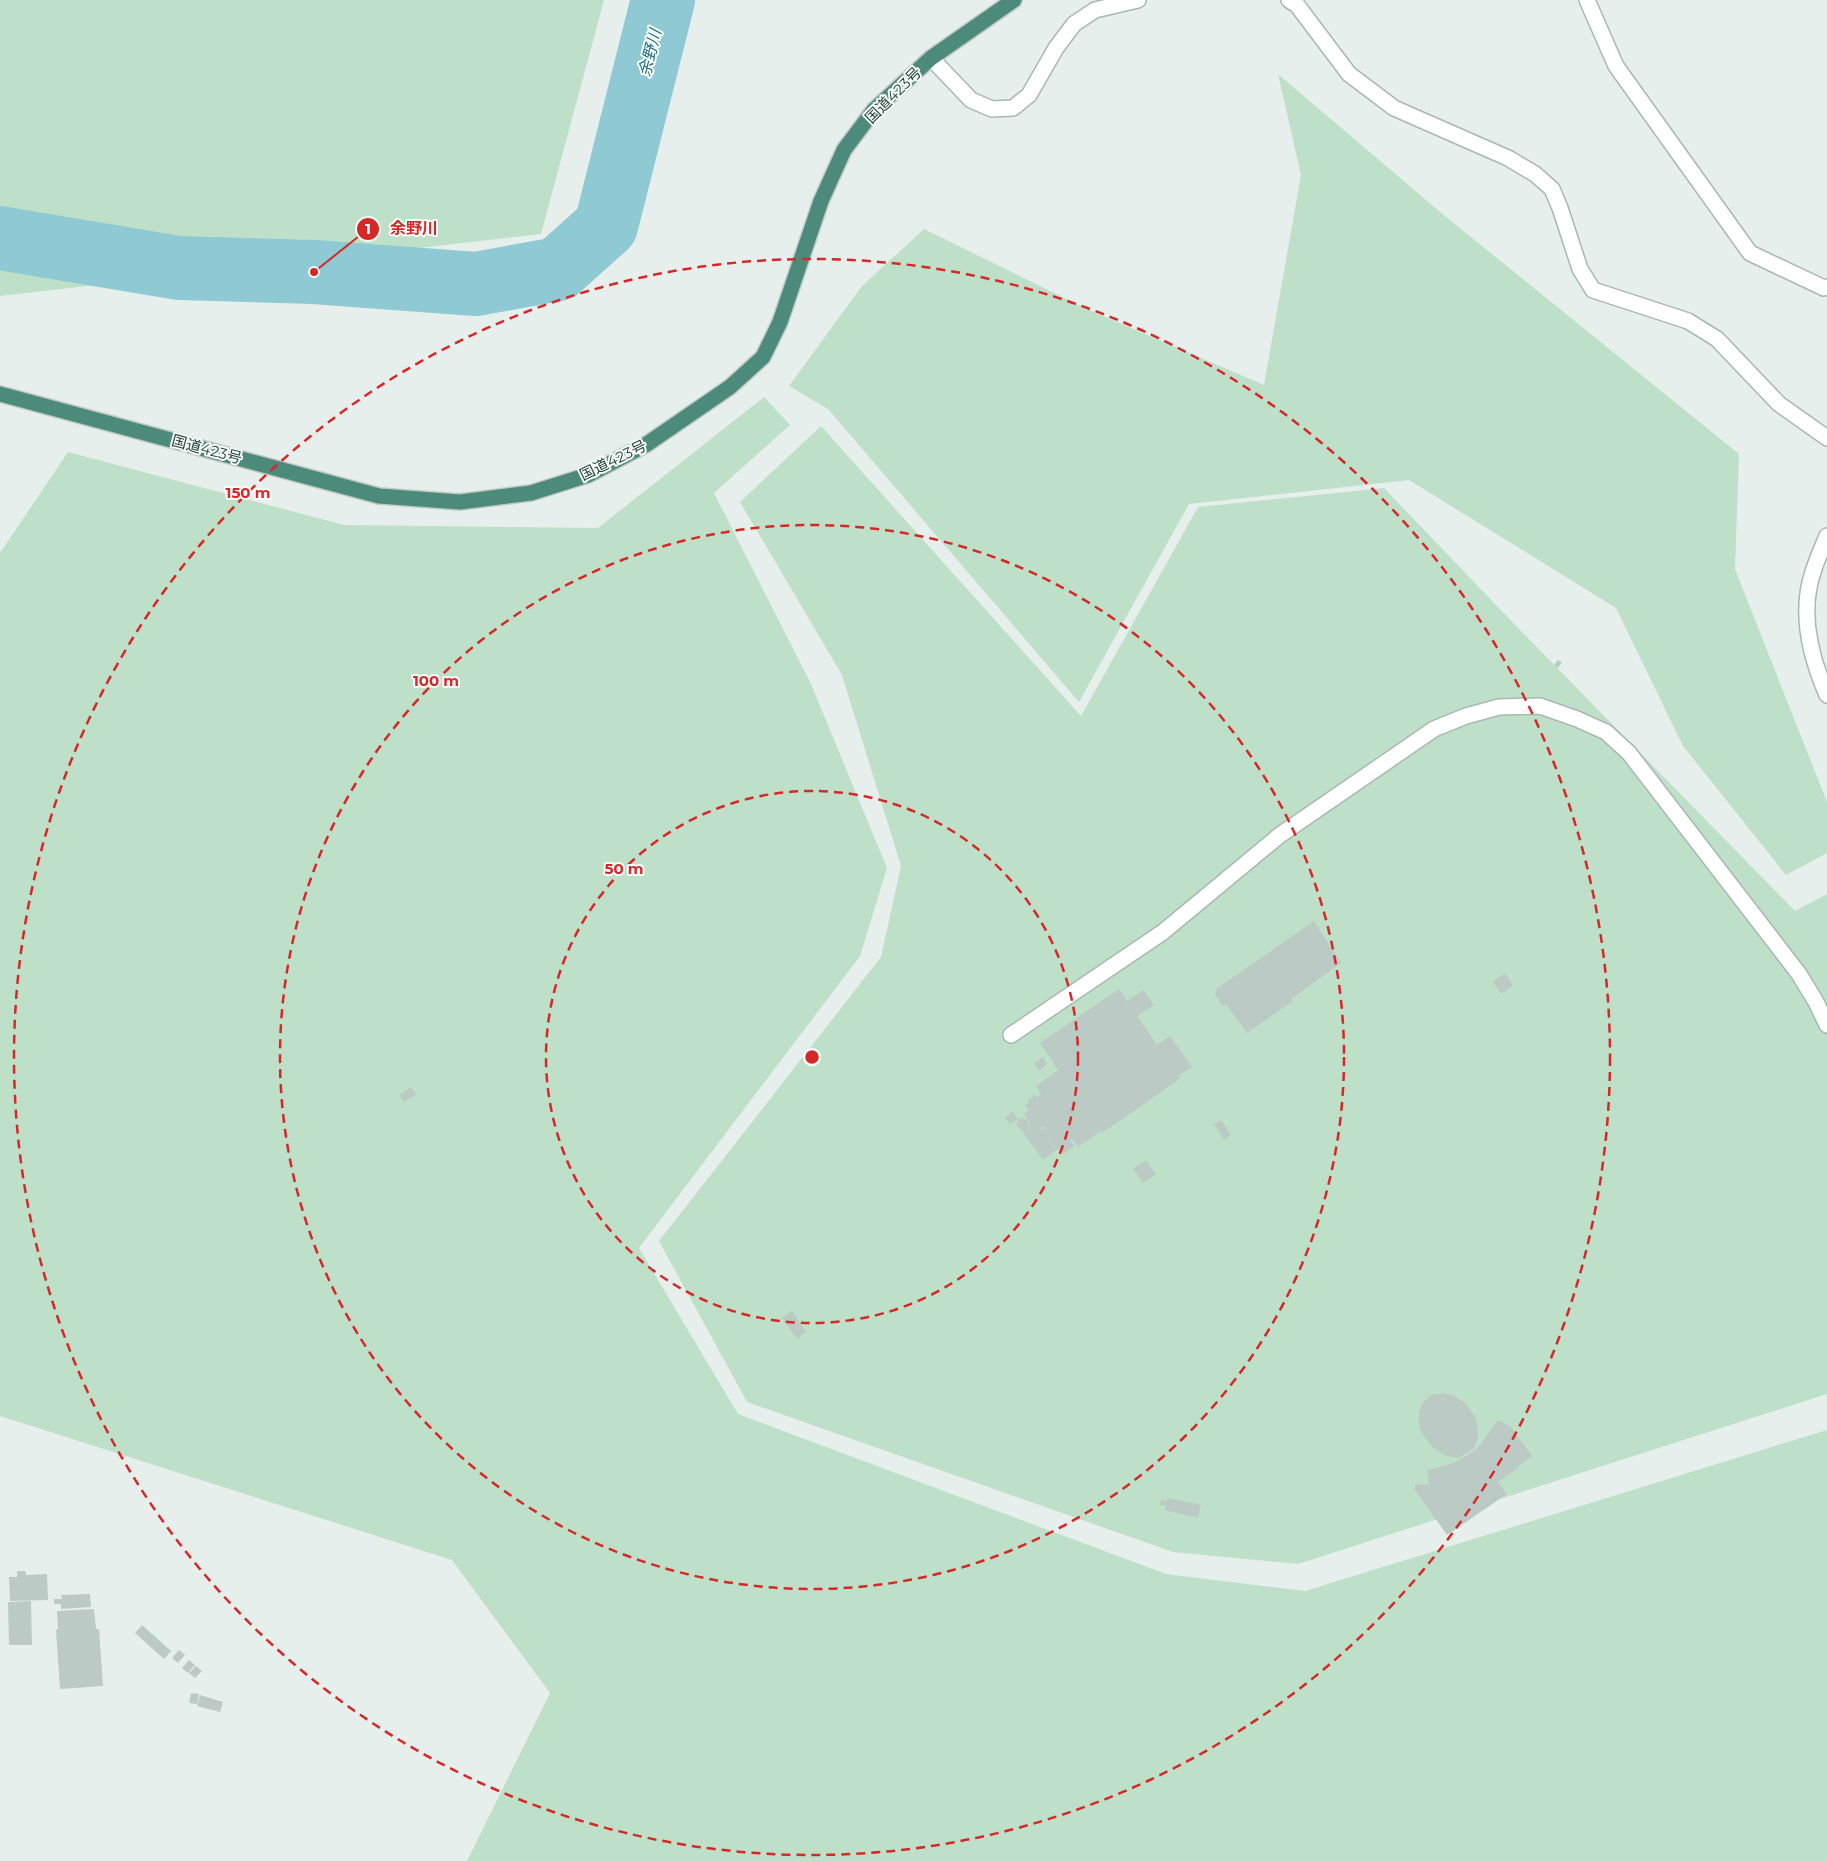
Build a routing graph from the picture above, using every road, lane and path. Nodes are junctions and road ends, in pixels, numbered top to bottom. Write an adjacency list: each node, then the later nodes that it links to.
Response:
1 (1014, 0): 5 (highway, 国道423号)
2 (1138, 0): 5 (street)
3 (1289, 0): 8 (street)
4 (1587, 0): 6 (street)
5 (932, 58): 7 (highway, 国道423号)
6 (1827, 287)
7 (0, 394)
8 (1827, 438)
9 (1827, 536): 10 (street)
10 (1827, 695)
11 (1827, 1025): 12 (street)
12 (1011, 1036)

